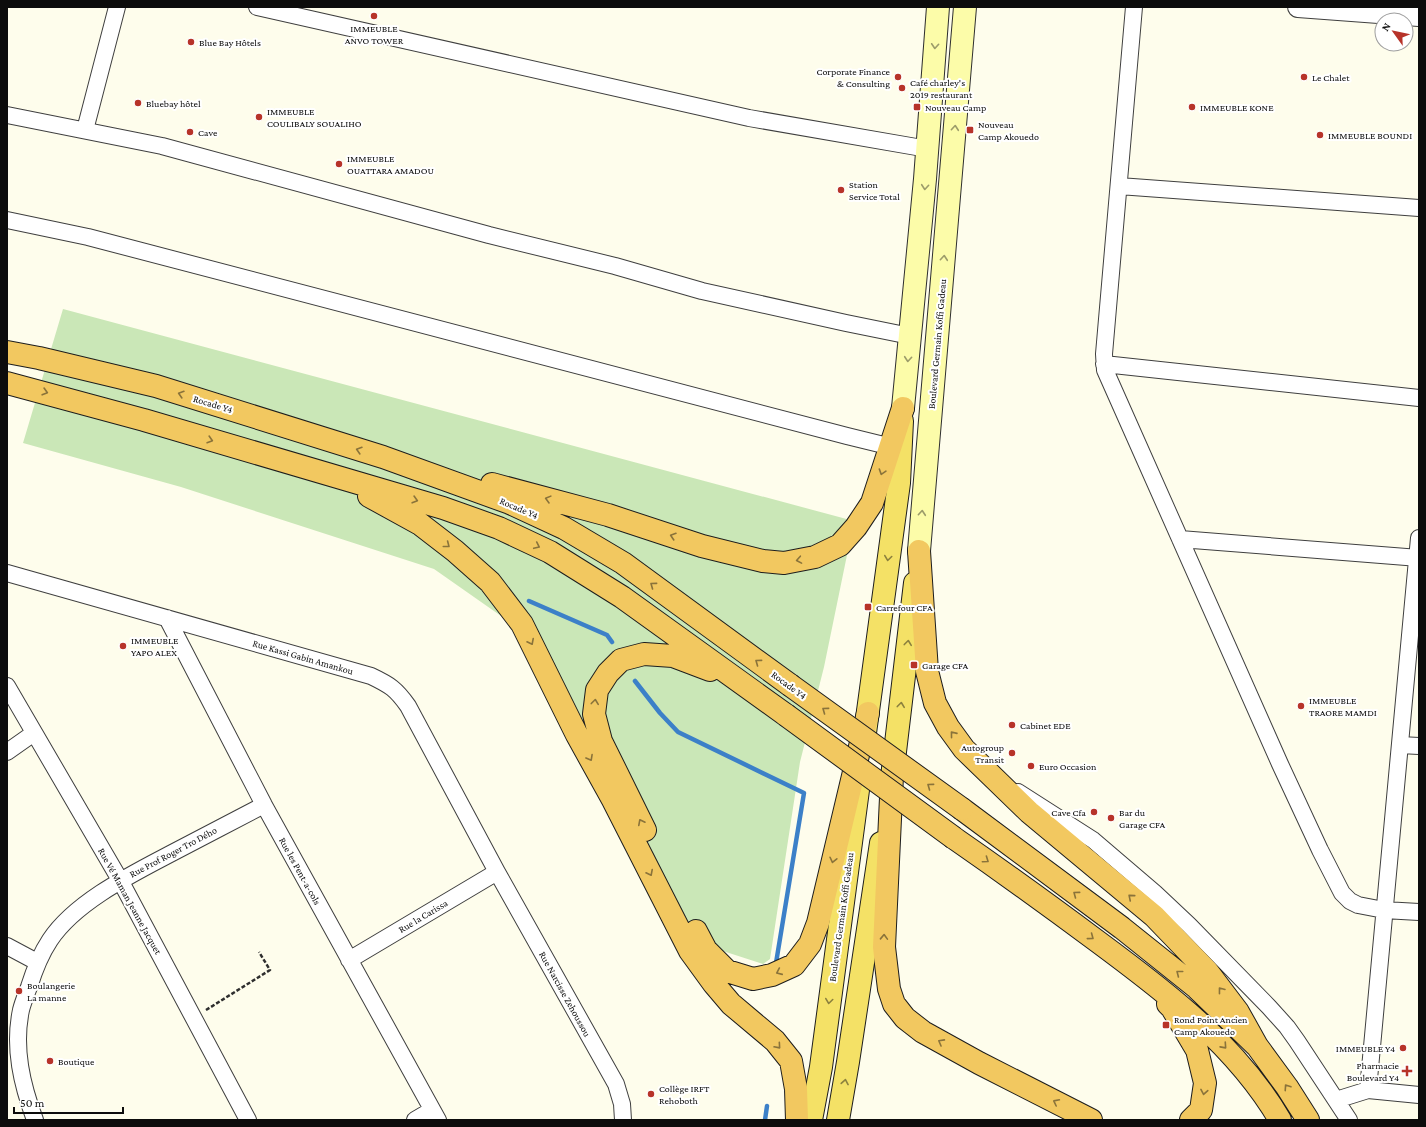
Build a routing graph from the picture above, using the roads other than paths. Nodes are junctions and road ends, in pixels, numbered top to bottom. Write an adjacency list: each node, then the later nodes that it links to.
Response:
1 (117, 7): 9 (street)
2 (257, 7): 10 (street)
3 (938, 7): 10 (main road, one-way to 10)
4 (965, 7): 25 (main road, Boulevard Germain Koffi Gadeau, one-way to 4)
5 (1134, 7): 11 (street)
6 (1308, 7): 7 (street)
7 (1419, 16)
8 (7, 114): 9 (street)
9 (85, 130): 14 (street)
10 (928, 148): 14 (main road, one-way to 14)
11 (1119, 186): 12 (street); 16 (street)
12 (1419, 208)
13 (7, 220): 20 (street)
14 (910, 336): 19 (main road, one-way to 19)
15 (7, 352): 21 (highway, Rocade Y4, one-way to 15)
16 (1104, 364): 18 (street); 24 (street)
17 (7, 383): 22 (highway, one-way to 22)
18 (1419, 398)
19 (903, 408): 20 (highway)
20 (896, 448): 21 (highway, one-way to 21); 31 (main road, Boulevard Germain Koffi Gadeau, one-way to 31)
21 (383, 458): 47 (highway, Rocade Y4, one-way to 21, bridge)
22 (302, 467): 30 (highway, one-way to 30); 56 (highway, one-way to 56)
23 (1419, 538): 26 (street)
24 (1180, 540): 26 (street); 41 (street)
25 (919, 552): 36 (highway, one-way to 25); 37 (main road, Boulevard Germain Koffi Gadeau, one-way to 25)
26 (1418, 558): 33 (street)
27 (7, 573): 28 (street, Rue Kassi Gabin Amankou)
28 (167, 618): 38 (street, Rue les Pent-a-cols); 39 (street, Rue Kassi Gabin Amankou)
29 (7, 686): 32 (street, Rue Vé Maman Jeanne Jacquet)
30 (752, 690): 31 (highway, one-way to 30); 46 (highway, one-way to 46, bridge)
31 (868, 713): 57 (main road, Boulevard Germain Koffi Gadeau, one-way to 57)
32 (34, 733): 35 (street); 40 (street, Rue Vé Maman Jeanne Jacquet)
33 (1400, 745): 34 (street); 41 (street)
34 (1419, 746)
35 (7, 752)
36 (990, 774): 47 (highway, one-way to 36); 50 (street)
37 (892, 776): 58 (main road, one-way to 37); 59 (highway, one-way to 37)
38 (264, 805): 40 (street, Rue Prof Roger Tro Dého); 44 (street, Rue les Pent-a-cols)
39 (497, 872): 44 (street, Rue la Carissa); 55 (street, Rue Narcisse Zehoussou)
40 (120, 880): 45 (street, Rue Prof Roger Tro Dého); 53 (street, Rue Vé Maman Jeanne Jacquet)
41 (1384, 910): 42 (street); 48 (street)
42 (1419, 912)
43 (7, 946): 45 (street)
44 (349, 960): 51 (street, Rue les Pent-a-cols)
45 (37, 962): 52 (street, Rue Prof Roger Tro Dého)
46 (1142, 974): 60 (highway, one-way to 60); 61 (highway, one-way to 61)
47 (1257, 1046): 62 (highway, one-way to 47)
48 (1368, 1090): 49 (street); 50 (street)
49 (1419, 1096)
50 (1336, 1100): 63 (street)
51 (435, 1115): 54 (street)
52 (35, 1120)
53 (248, 1120)
54 (415, 1120)
55 (623, 1120)
56 (797, 1120)
57 (811, 1120)
58 (838, 1120)
59 (1091, 1120)
60 (1191, 1120)
61 (1280, 1120)
62 (1308, 1120)
63 (1349, 1120)

